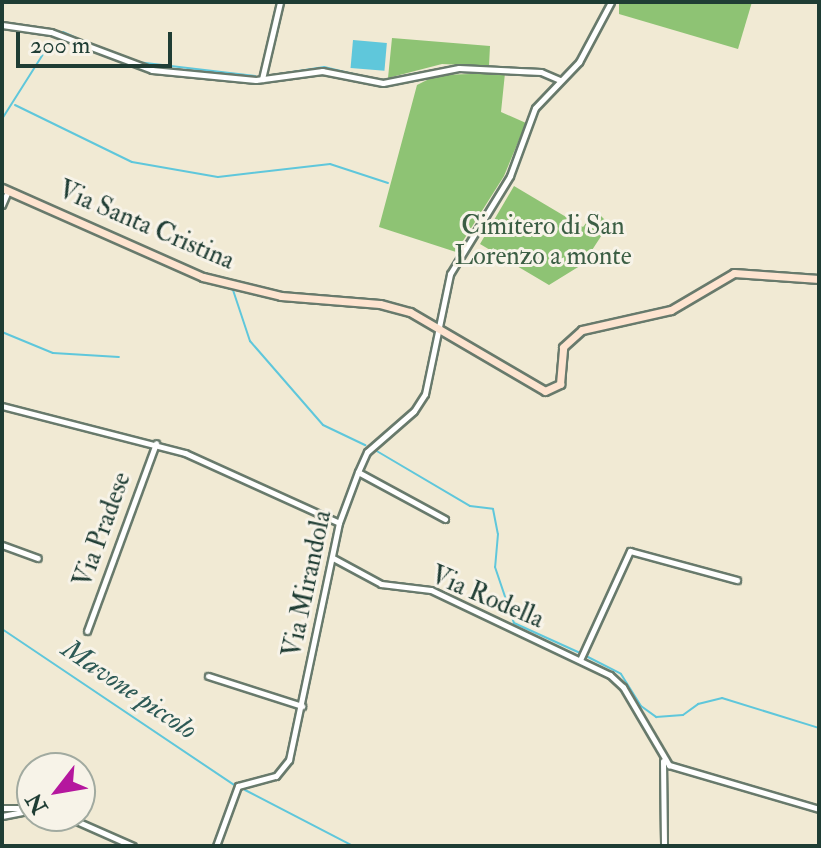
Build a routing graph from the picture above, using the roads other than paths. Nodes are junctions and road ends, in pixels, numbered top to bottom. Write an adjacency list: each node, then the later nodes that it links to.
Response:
1 (280, 2): 4 (street)
2 (611, 2): 5 (street, Via Mirandola)
3 (2, 25): 4 (street)
4 (262, 79): 5 (street)
5 (560, 80): 9 (street, Via Mirandola)
6 (5, 190): 7 (street); 9 (street, Via Santa Cristina)
7 (2, 205)
8 (819, 279): 9 (street, Via Santa Cristina)
9 (437, 324): 12 (street, Via Mirandola)
10 (2, 406): 11 (street, Via Pradese)
11 (156, 443): 14 (street, Via Pradese); 19 (street, Via Pradese)
12 (358, 472): 13 (street); 14 (street, Via Mirandola)
13 (445, 519)
14 (339, 523): 17 (street, Via Mirandola)
15 (2, 545): 16 (street)
16 (38, 558)
17 (333, 558): 20 (street, Via Rodella); 22 (street, Via Mirandola)
18 (737, 580): 20 (street)
19 (87, 631)
20 (580, 660): 23 (street, Via Rodella)
21 (208, 676): 22 (street)
22 (302, 706): 27 (street, Via Mirandola)
23 (663, 761): 24 (street); 28 (street)
24 (819, 809)
25 (96, 830): 26 (street)
26 (133, 846)
27 (216, 846)
28 (664, 846)

